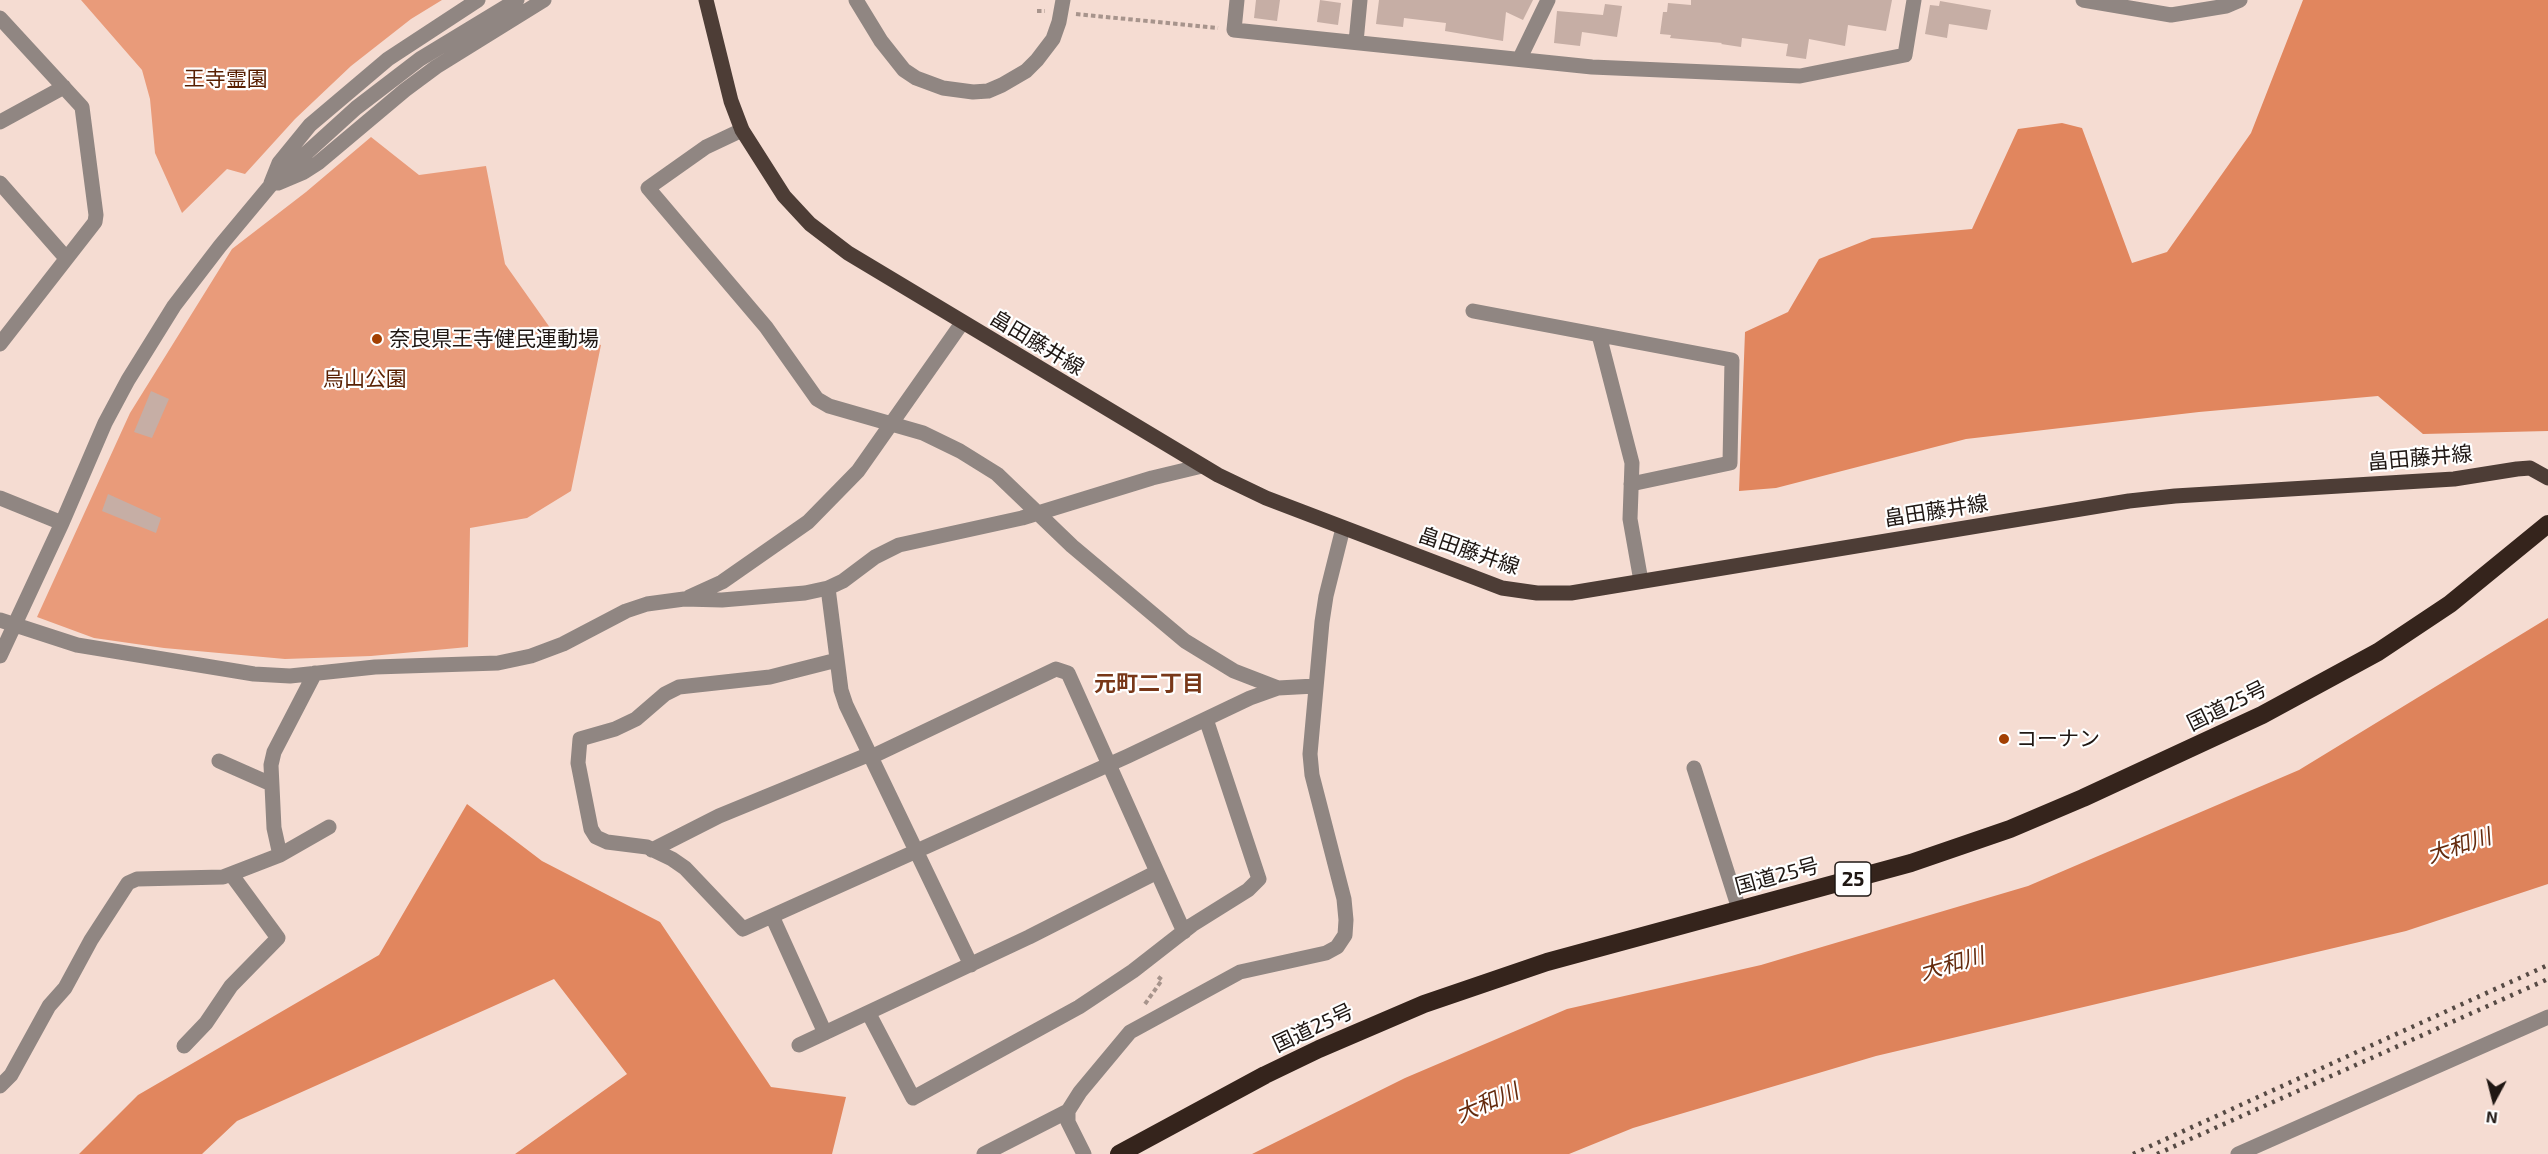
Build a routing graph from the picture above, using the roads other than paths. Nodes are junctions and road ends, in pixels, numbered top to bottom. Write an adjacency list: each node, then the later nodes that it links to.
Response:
1 (478, 0): 20 (street)
2 (517, 0): 20 (street)
3 (544, 0): 20 (street)
4 (706, 0): 18 (main road, 畠田藤井線)
5 (856, 0): 6 (street)
6 (1063, 0)
7 (1237, 0): 14 (street)
8 (1360, 0): 14 (street)
9 (1548, 0): 15 (street)
10 (1914, 0): 15 (street)
11 (2083, 0): 12 (street)
12 (2240, 0)
13 (0, 18): 16 (street)
14 (1356, 42): 15 (street)
15 (1520, 58)
16 (63, 87): 17 (street); 21 (street)
17 (0, 122)
18 (742, 130): 23 (main road, 畠田藤井線); 26 (street)
19 (0, 183): 21 (street)
20 (270, 186): 32 (street)
21 (66, 258): 25 (street)
22 (1473, 311): 24 (street)
23 (962, 323): 26 (street); 27 (main road, 畠田藤井線)
24 (1599, 335): 29 (street); 29 (street)
25 (0, 343)
26 (893, 424): 31 (street); 37 (street)
27 (1202, 466): 31 (street); 34 (main road, 畠田藤井線)
28 (2548, 478): 35 (main road, 畠田藤井線)
29 (1632, 484): 35 (street)
30 (0, 498): 32 (street)
31 (1038, 513): 36 (street); 43 (street)
32 (62, 523): 38 (street)
33 (2548, 524): 56 (highway, 国道25号 / 25)
34 (1343, 528): 35 (main road, 畠田藤井線); 42 (street)
35 (1641, 582)
36 (828, 588): 37 (street); 40 (street)
37 (684, 599): 41 (street)
38 (7, 623): 39 (street); 41 (street)
39 (0, 656)
40 (837, 660): 45 (street); 51 (street)
41 (315, 673): 49 (street)
42 (1316, 686): 43 (street); 66 (street)
43 (1278, 688): 44 (street)
44 (1206, 719): 47 (street); 58 (street)
45 (870, 755): 47 (street); 51 (street); 52 (street)
46 (219, 761): 49 (street)
47 (1109, 764): 52 (street); 54 (street)
48 (1694, 768): 56 (street)
49 (271, 784): 53 (street)
50 (328, 827): 53 (street)
51 (652, 850): 57 (street)
52 (916, 851): 57 (street); 59 (street)
53 (280, 855): 55 (street)
54 (1158, 873): 58 (street); 59 (street)
55 (231, 874): 64 (street); 65 (street)
56 (1739, 909): 69 (highway, 国道25号 / 25)
57 (772, 916): 62 (street)
58 (1184, 932): 60 (street)
59 (971, 964): 60 (street)
60 (869, 1014): 62 (street)
61 (2548, 1017): 70 (street)
62 (825, 1034): 63 (street)
63 (800, 1045)
64 (184, 1046)
65 (0, 1086)
66 (1068, 1112): 67 (street); 68 (street)
67 (984, 1154)
68 (1084, 1154)
69 (1119, 1154)
70 (2238, 1154)

